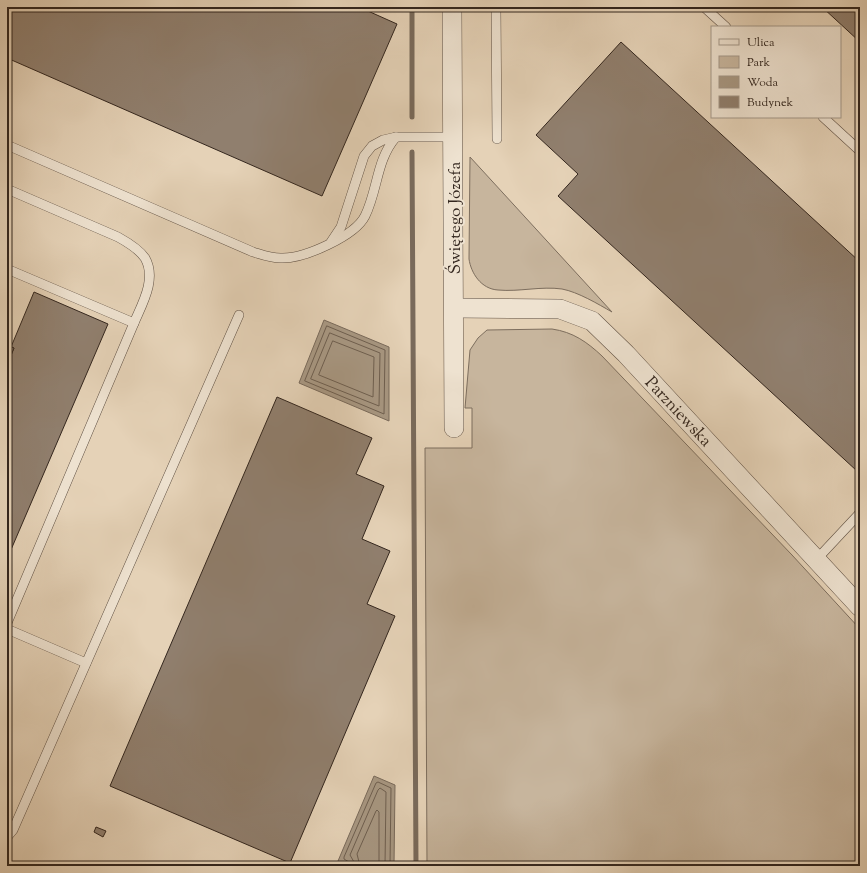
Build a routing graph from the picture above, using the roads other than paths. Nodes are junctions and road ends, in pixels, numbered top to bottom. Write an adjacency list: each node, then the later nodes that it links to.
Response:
1 (452, 7): 7 (street, Świętego Józefa)
2 (496, 7): 8 (lane)
3 (704, 7): 4 (lane)
4 (725, 26)
5 (824, 118): 10 (lane)
6 (396, 137): 7 (lane); 12 (lane); 12 (lane)
7 (454, 137): 14 (street, Świętego Józefa)
8 (497, 139)
9 (7, 144): 12 (lane)
10 (860, 151)
11 (7, 189): 16 (lane)
12 (330, 243)
13 (7, 269): 16 (lane)
14 (454, 308): 17 (street, Świętego Józefa); 19 (street, Parzniewska)
15 (239, 315): 23 (lane)
16 (134, 323): 21 (lane)
17 (454, 428)
18 (860, 514): 19 (lane)
19 (817, 559): 20 (street, Parzniewska)
20 (860, 607)
21 (7, 623)
22 (7, 629): 23 (lane)
23 (86, 663): 24 (lane)
24 (7, 837)

